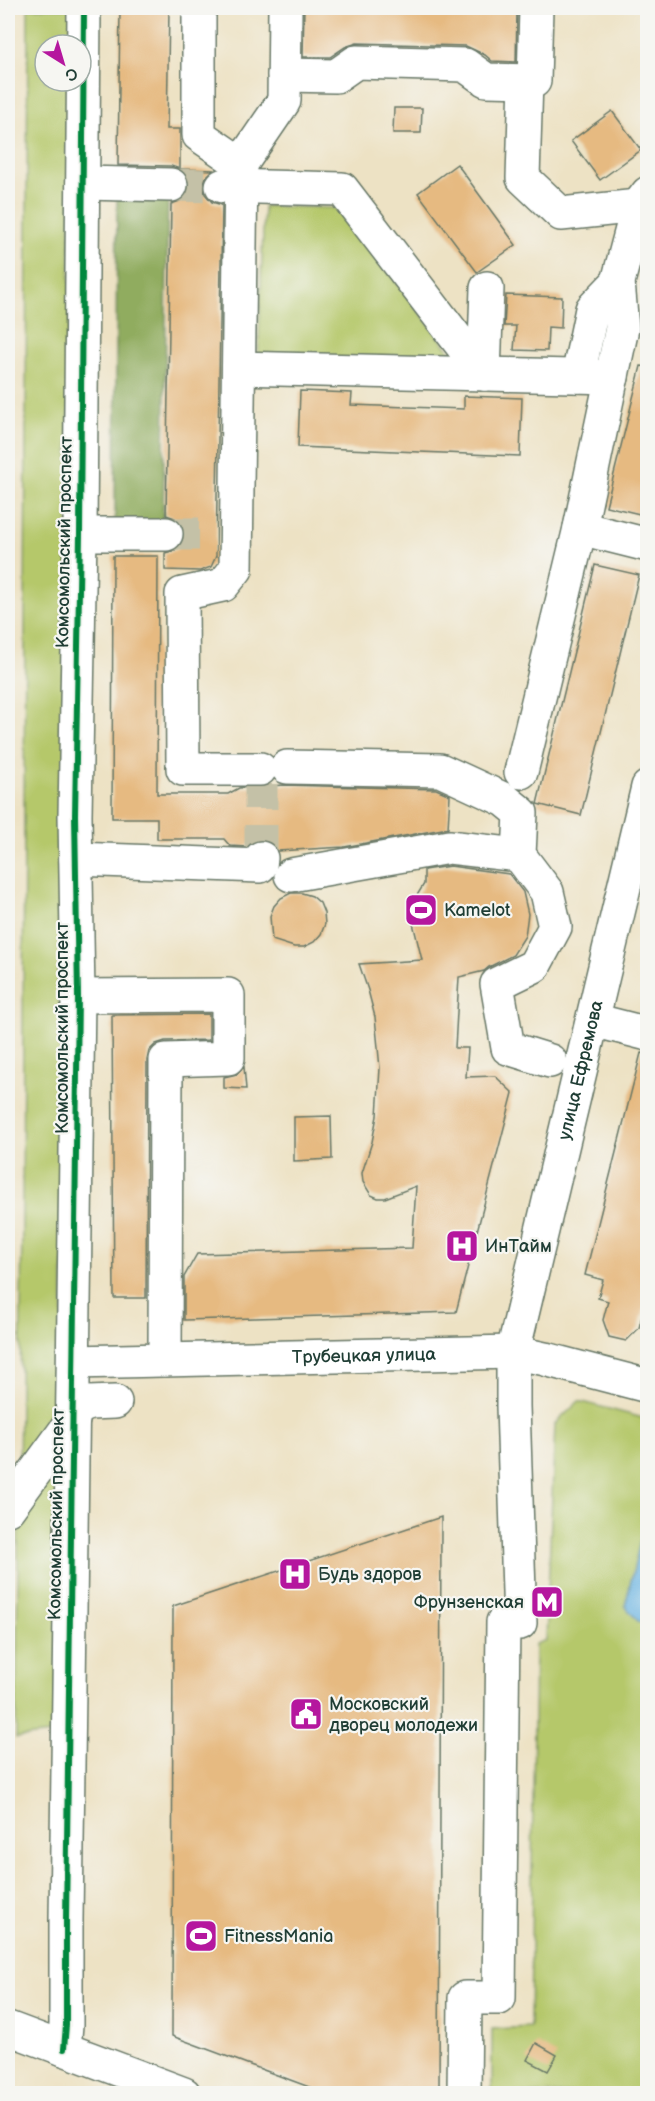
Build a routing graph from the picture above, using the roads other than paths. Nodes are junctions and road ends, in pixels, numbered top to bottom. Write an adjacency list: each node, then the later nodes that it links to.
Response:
1 (84, 8): 8 (street, Комсомольский проспект)
2 (199, 8): 7 (street)
3 (285, 8): 5 (street)
4 (536, 8): 6 (street)
5 (284, 75): 6 (street); 7 (street)
6 (526, 80): 10 (street)
7 (235, 179): 13 (street); 14 (street)
8 (83, 183): 9 (street); 18 (street, Комсомольский проспект)
9 (171, 185)
10 (643, 200): 11 (street)
11 (618, 282): 15 (street); 16 (street)
12 (487, 288): 14 (street)
13 (239, 368): 14 (street); 23 (street)
14 (484, 374): 15 (street)
15 (578, 376): 16 (street)
16 (612, 377): 17 (street)
17 (580, 528): 20 (street); 21 (street)
18 (80, 534): 19 (street); 25 (street, Комсомольский проспект)
19 (165, 534)
20 (648, 545)
21 (521, 772)
22 (646, 796): 28 (street, улица Ефремова)
23 (519, 855): 26 (street); 30 (street)
24 (261, 858): 25 (street)
25 (76, 859): 27 (street, Комсомольский проспект)
26 (291, 875)
27 (78, 996): 32 (street); 33 (street, Комсомольский проспект)
28 (593, 1020): 29 (street); 31 (street, улица Ефремова)
29 (648, 1034)
30 (550, 1061)
31 (513, 1352): 32 (street, Трубецкая улица); 34 (street, Трубецкая улица); 41 (street, улица Ефремова)
32 (165, 1360): 33 (street, Трубецкая улица)
33 (74, 1362): 36 (street, Комсомольский проспект)
34 (648, 1386)
35 (115, 1402): 36 (street)
36 (73, 1415): 37 (street); 39 (street, Комсомольский проспект)
37 (8, 1509)
38 (8, 2028): 39 (street)
39 (64, 2049): 40 (street)
40 (184, 2094)
41 (464, 2094)

